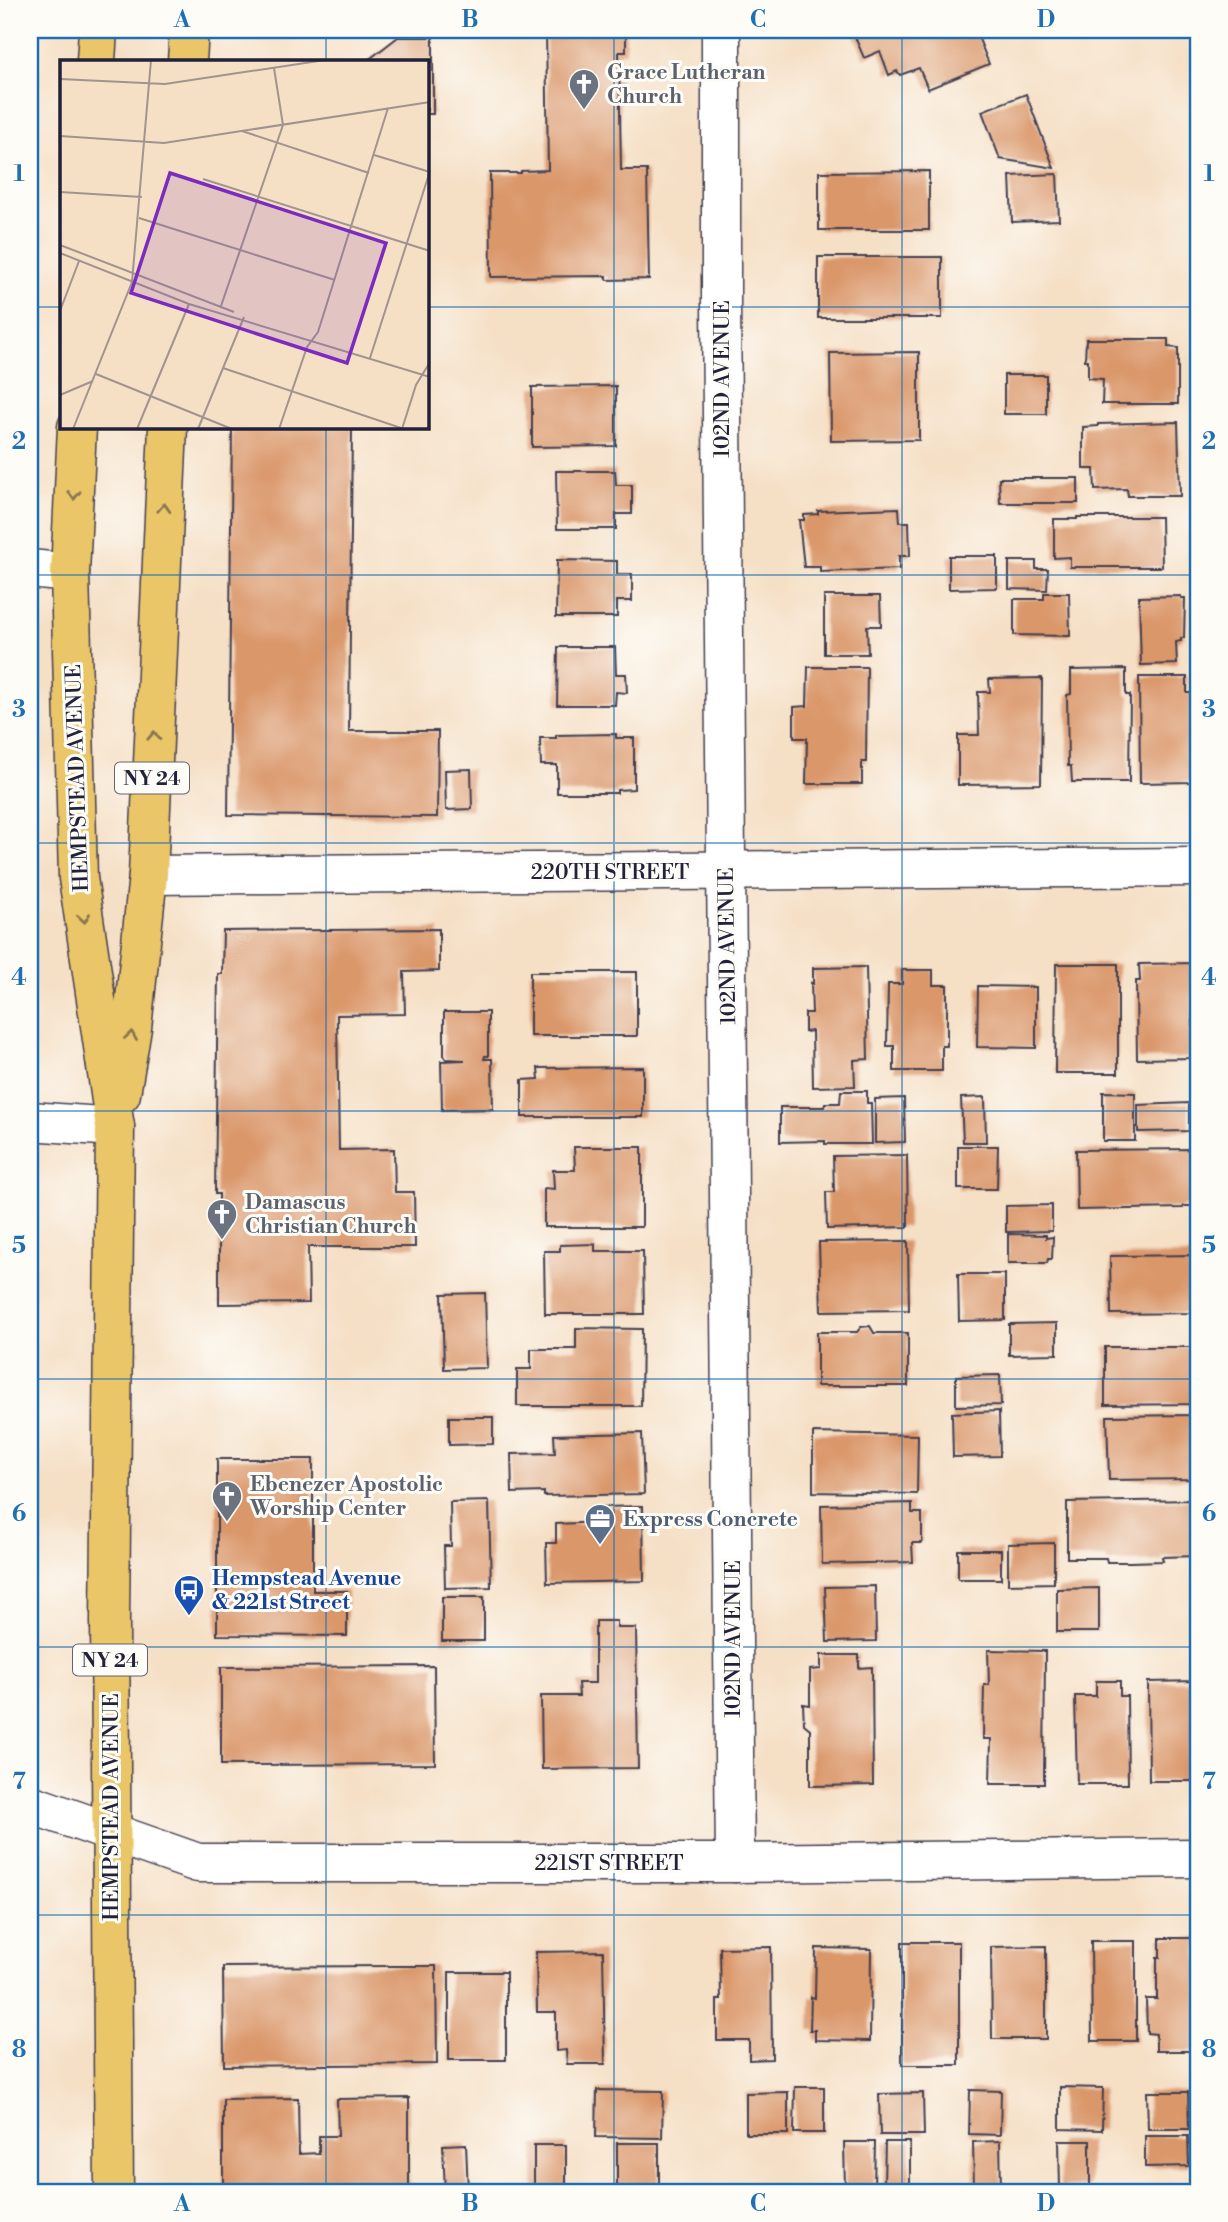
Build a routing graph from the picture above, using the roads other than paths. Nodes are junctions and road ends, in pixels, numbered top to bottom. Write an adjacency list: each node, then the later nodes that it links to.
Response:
1 (98, 30): 4 (main road)
2 (189, 30): 5 (main road)
3 (721, 30): 11 (street, 102ND AVENUE)
4 (96, 60)
5 (187, 60)
6 (77, 429): 9 (main road, HEMPSTEAD AVENUE / NY 24, one-way to 9)
7 (167, 429): 12 (main road, HEMPSTEAD AVENUE / NY 24, one-way to 7)
8 (30, 569): 9 (street)
9 (70, 573): 14 (main road, HEMPSTEAD AVENUE / NY 24, one-way to 14)
10 (1198, 867): 11 (street, 220TH STREET)
11 (726, 871): 12 (street, 220TH STREET); 18 (street, 102ND AVENUE)
12 (148, 875): 14 (main road, HEMPSTEAD AVENUE / NY 24, one-way to 12)
13 (30, 1121): 14 (street)
14 (115, 1127): 16 (main road, HEMPSTEAD AVENUE / NY 24)
15 (30, 1804): 16 (street, 221ST STREET)
16 (110, 1831): 18 (street, 221ST STREET); 19 (main road, HEMPSTEAD AVENUE / NY 24)
17 (1198, 1858): 18 (street, 221ST STREET)
18 (735, 1863)
19 (114, 2192)

